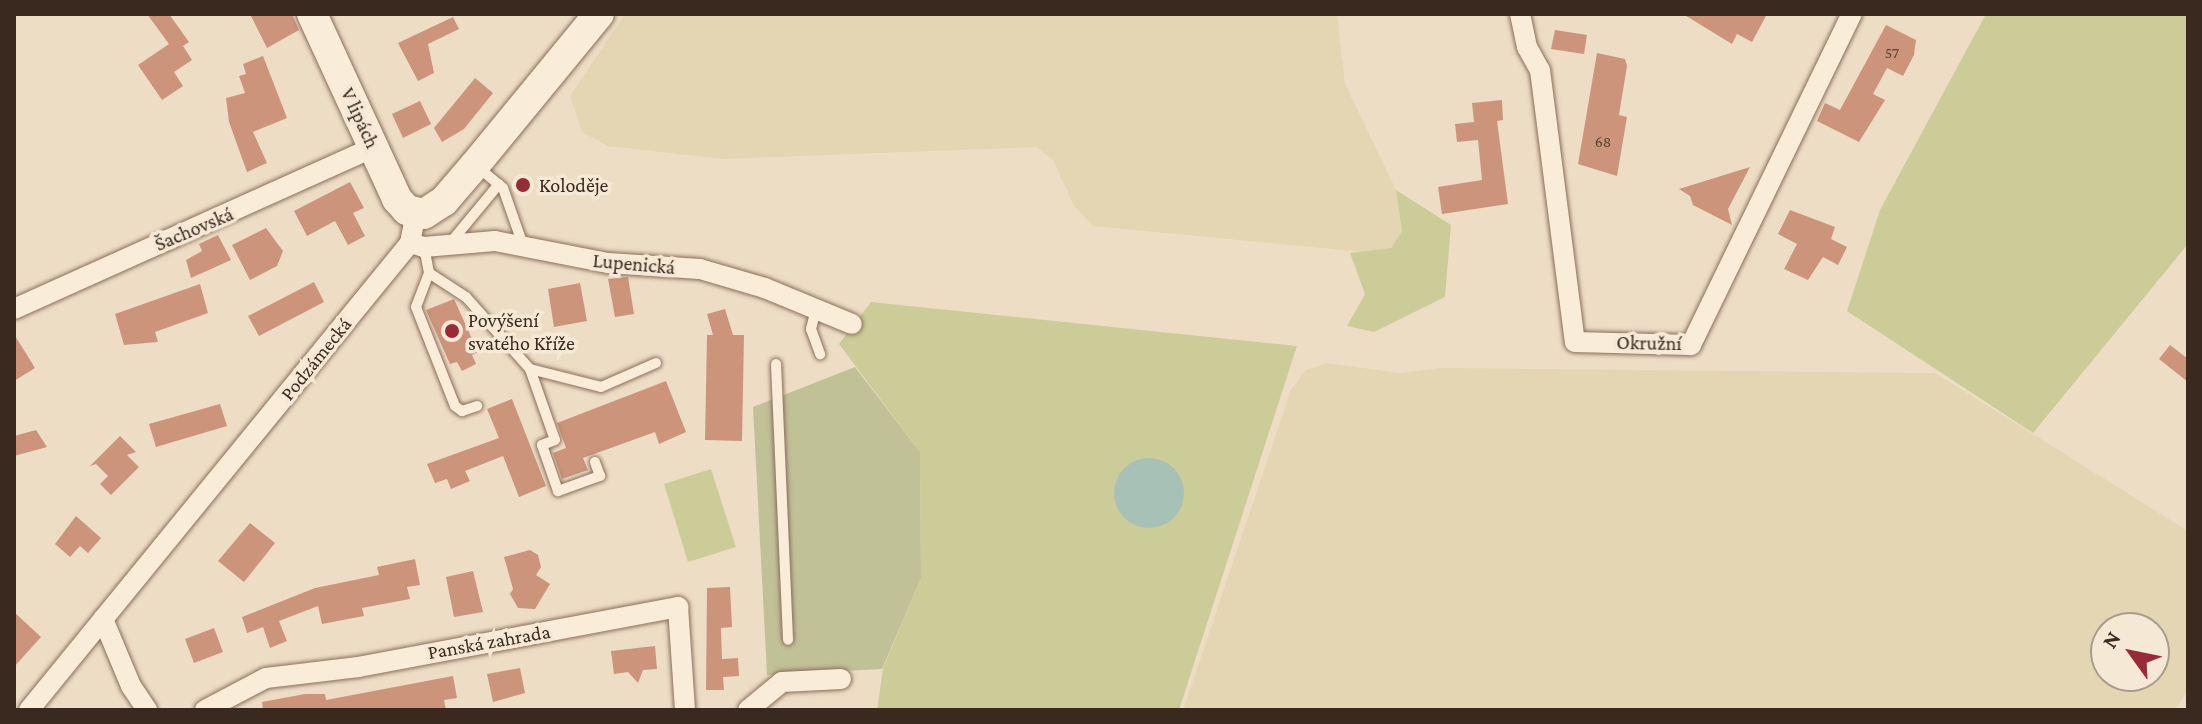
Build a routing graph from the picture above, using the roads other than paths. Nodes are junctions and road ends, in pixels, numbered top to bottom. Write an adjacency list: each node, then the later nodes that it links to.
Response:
1 (312, 14): 5 (street, V lipách)
2 (599, 14): 6 (street)
3 (1520, 14): 4 (street, Okružní)
4 (1852, 14)
5 (374, 147): 8 (street, V lipách); 13 (street, Šachovská)
6 (475, 165): 7 (lane); 8 (street)
7 (499, 184): 10 (lane); 11 (lane)
8 (416, 213): 9 (street, Podzámecká)
9 (417, 245): 10 (street, Lupenická); 12 (lane); 22 (street, Podzámecká)
10 (447, 247): 11 (street, Lupenická)
11 (525, 251): 14 (street, Lupenická)
12 (429, 273): 19 (lane); 20 (lane)
13 (14, 309)
14 (816, 309): 15 (street, Lupenická); 16 (lane)
15 (852, 324)
16 (820, 354)
17 (656, 363): 19 (lane)
18 (776, 364): 23 (lane)
19 (530, 369): 21 (lane)
20 (477, 406)
21 (595, 462)
22 (103, 619): 25 (street, Podzámecká); 26 (street)
23 (788, 640)
24 (841, 679): 29 (street)
25 (29, 710)
26 (147, 710)
27 (205, 710): 28 (street, Panská zahrada)
28 (685, 710)
29 (748, 710)

